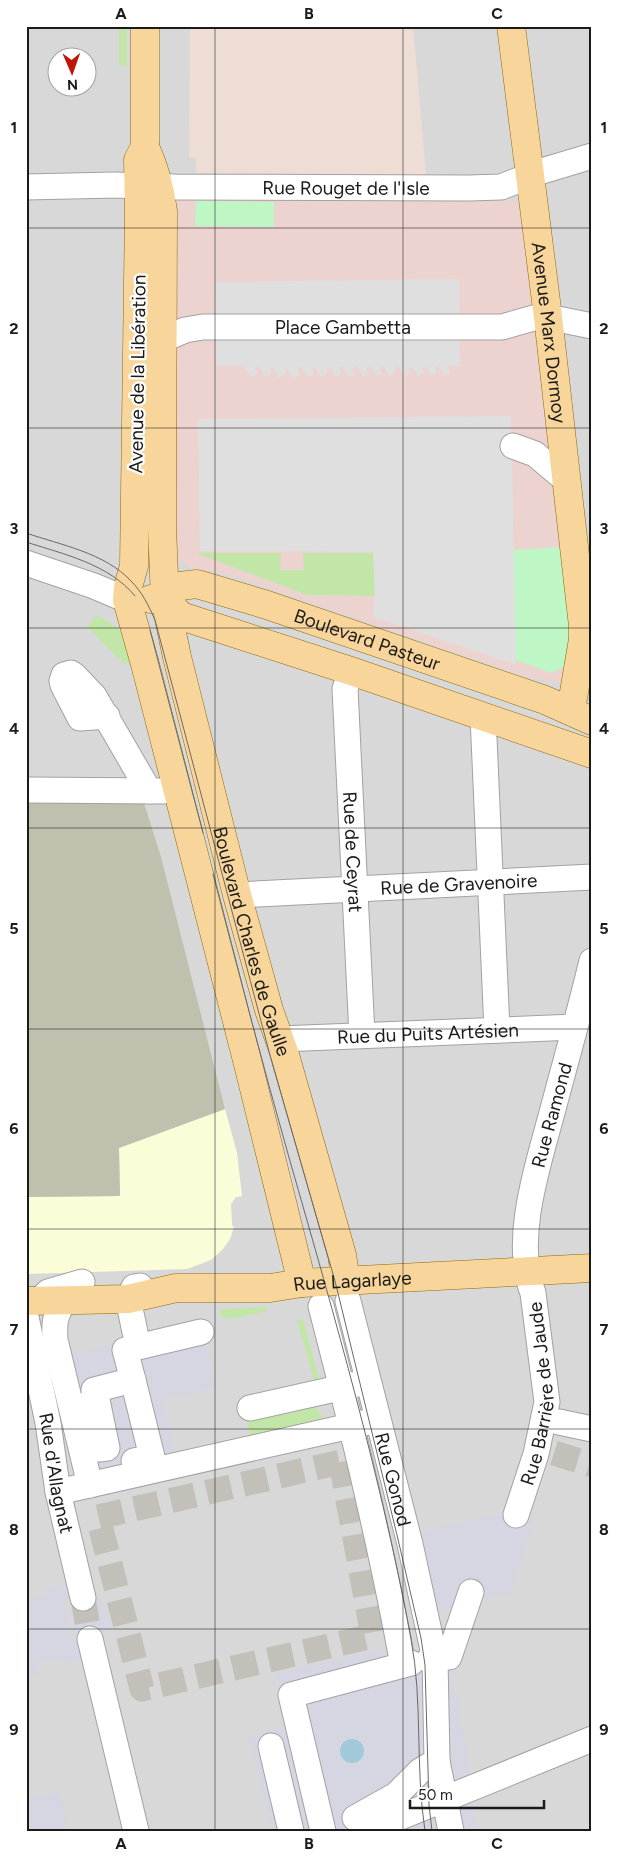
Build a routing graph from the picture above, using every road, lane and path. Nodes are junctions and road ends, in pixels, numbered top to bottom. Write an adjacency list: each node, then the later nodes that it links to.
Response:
1 (145, 26): 5 (main road, Avenue de la Libération)
2 (511, 26): 4 (main road, Avenue Marx Dormoy)
3 (592, 156): 4 (street, Rue Rouget de l'Isle)
4 (531, 176): 5 (street, Rue Rouget de l'Isle); 7 (main road, Avenue Marx Dormoy)
5 (149, 186): 6 (street, Rue Rouget de l'Isle); 9 (main road, Avenue de la Libération)
6 (26, 187)
7 (548, 317): 8 (street); 9 (street, Place Gambetta); 11 (main road, Avenue Marx Dormoy)
8 (592, 326)
9 (151, 340): 14 (main road, Avenue de la Libération); 14 (main road, Avenue de la Libération)
10 (513, 446): 11 (street)
11 (567, 481): 15 (main road, Avenue Marx Dormoy)
12 (26, 563): 14 (street)
13 (26, 580): 14 (street)
14 (146, 600): 16 (main road, Boulevard Pasteur); 19 (main road, Boulevard Pasteur); 23 (main road, Boulevard Charles de Gaulle); 27 (main road, Boulevard Charles de Gaulle)
15 (587, 650): 19 (main road, Avenue Marx Dormoy)
16 (351, 670): 18 (main road, Boulevard Pasteur); 19 (main road, Boulevard Pasteur); 26 (street, Rue de Ceyrat)
17 (107, 716): 22 (street)
18 (483, 716): 20 (main road, Boulevard Pasteur); 25 (street)
19 (581, 716)
20 (592, 754)
21 (26, 790): 22 (street)
22 (149, 791): 23 (street)
23 (178, 792): 35 (main road, Boulevard Charles de Gaulle)
24 (592, 877): 25 (street, Rue de Gravenoire)
25 (490, 882): 26 (street, Rue de Gravenoire); 30 (street)
26 (355, 889): 27 (street, Rue de Gravenoire); 31 (street, Rue de Ceyrat)
27 (237, 895): 32 (main road, Boulevard Charles de Gaulle)
28 (592, 961): 29 (street, Rue Ramond)
29 (575, 1027): 30 (street, Rue du Puits Artésien); 34 (street, Rue Ramond)
30 (497, 1030): 31 (street, Rue du Puits Artésien)
31 (362, 1035): 32 (street, Rue du Puits Artésien)
32 (280, 1039): 37 (main road, Boulevard Charles de Gaulle)
33 (592, 1268): 34 (main road, Rue Lagarlaye)
34 (528, 1272): 37 (main road, Rue Lagarlaye); 55 (street, Rue Barrière de Jaude)
35 (302, 1283): 36 (main road, Rue Lagarlaye); 37 (main road, Rue Lagarlaye); 46 (street)
36 (168, 1285): 38 (main road, Rue Lagarlaye); 39 (main road, Rue Lagarlaye)
37 (347, 1291): 44 (street, Rue Gonod)
38 (128, 1299): 39 (main road, Rue Lagarlaye); 41 (street)
39 (41, 1300): 45 (street); 53 (street); 54 (street, Rue d'Allagnat)
40 (321, 1306): 46 (street, Rue Gonod)
41 (135, 1332)
42 (201, 1332): 43 (street)
43 (132, 1380): 52 (street); 52 (street)
44 (369, 1380): 46 (street); 48 (street, Rue Gonod)
45 (53, 1384)
46 (334, 1385): 47 (street); 50 (street, Rue Gonod)
47 (250, 1408)
48 (379, 1420): 50 (street); 59 (street, Rue Gonod)
49 (558, 1422): 51 (street)
50 (352, 1426): 52 (street); 59 (street, Rue Gonod)
51 (592, 1429)
52 (116, 1466): 53 (street)
53 (90, 1485): 54 (street)
54 (58, 1492): 57 (street, Rue d'Allagnat)
55 (516, 1515)
56 (471, 1592): 59 (street)
57 (83, 1598)
58 (90, 1639): 65 (street)
59 (420, 1662): 62 (street, Rue Gonod); 67 (street)
60 (592, 1739): 63 (street)
61 (271, 1746): 66 (street)
62 (436, 1761): 63 (street, Rue Gonod); 64 (street)
63 (444, 1799): 64 (street); 69 (street, Rue Gonod)
64 (360, 1827): 68 (street)
65 (136, 1831)
66 (291, 1831)
67 (323, 1831)
68 (330, 1831)
69 (451, 1831)

